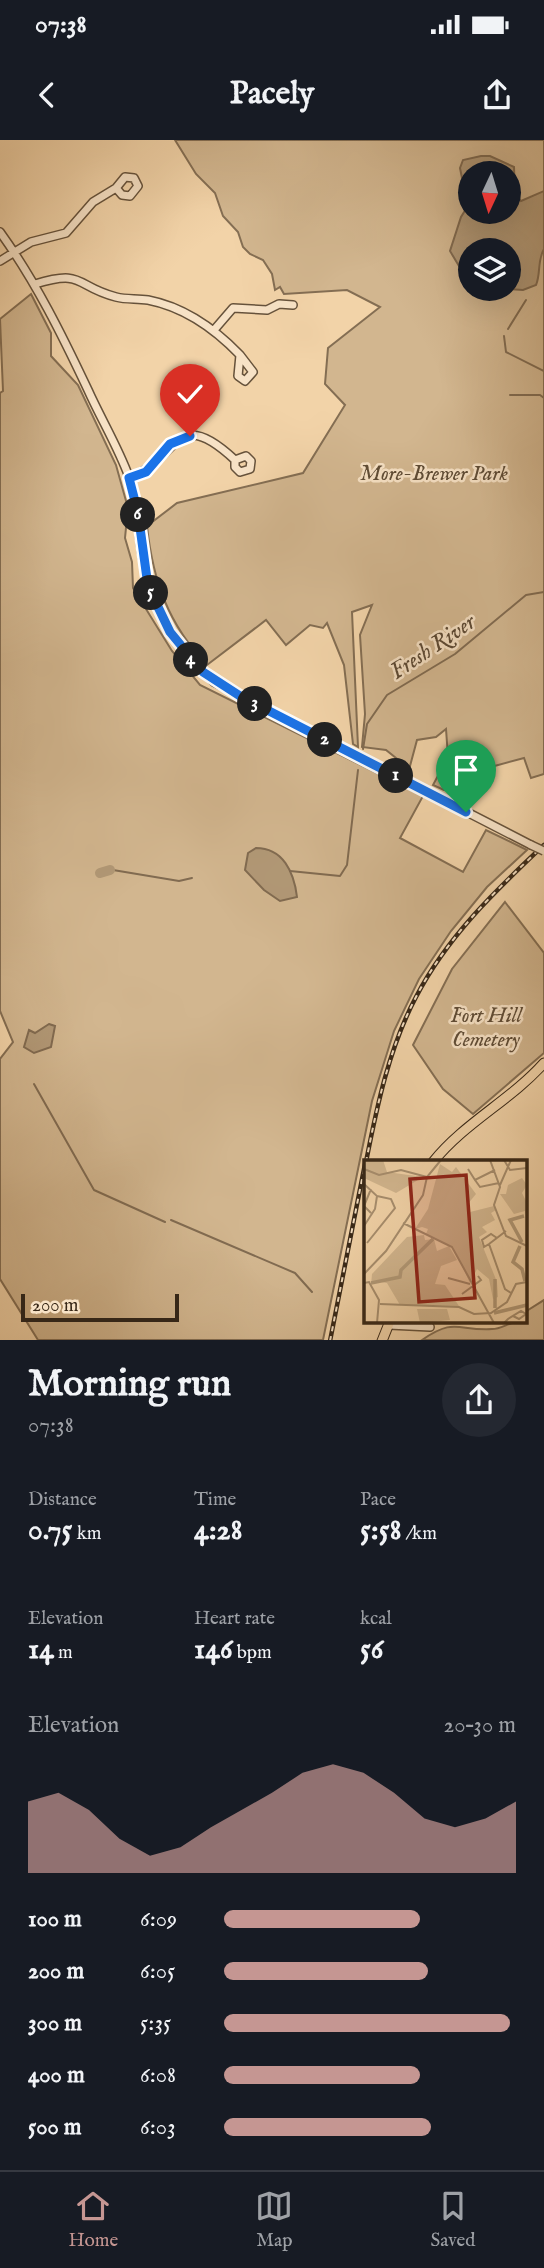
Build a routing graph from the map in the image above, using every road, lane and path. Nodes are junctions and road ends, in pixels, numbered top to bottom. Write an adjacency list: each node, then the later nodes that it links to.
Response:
1 (116, 188): 3 (street)
2 (0, 232): 3 (street)
3 (13, 251): 4 (street); 5 (street)
4 (0, 261)
5 (35, 284): 7 (street); 10 (street)
6 (293, 305): 7 (street)
7 (214, 330): 8 (street)
8 (240, 355)
9 (235, 460): 10 (street)
10 (129, 478): 11 (street, bridge)
11 (544, 851)
12 (544, 1063): 13 (main road)
13 (435, 1160)
14 (390, 1323): 15 (street); 16 (main road)
15 (425, 1323)
16 (383, 1340)

